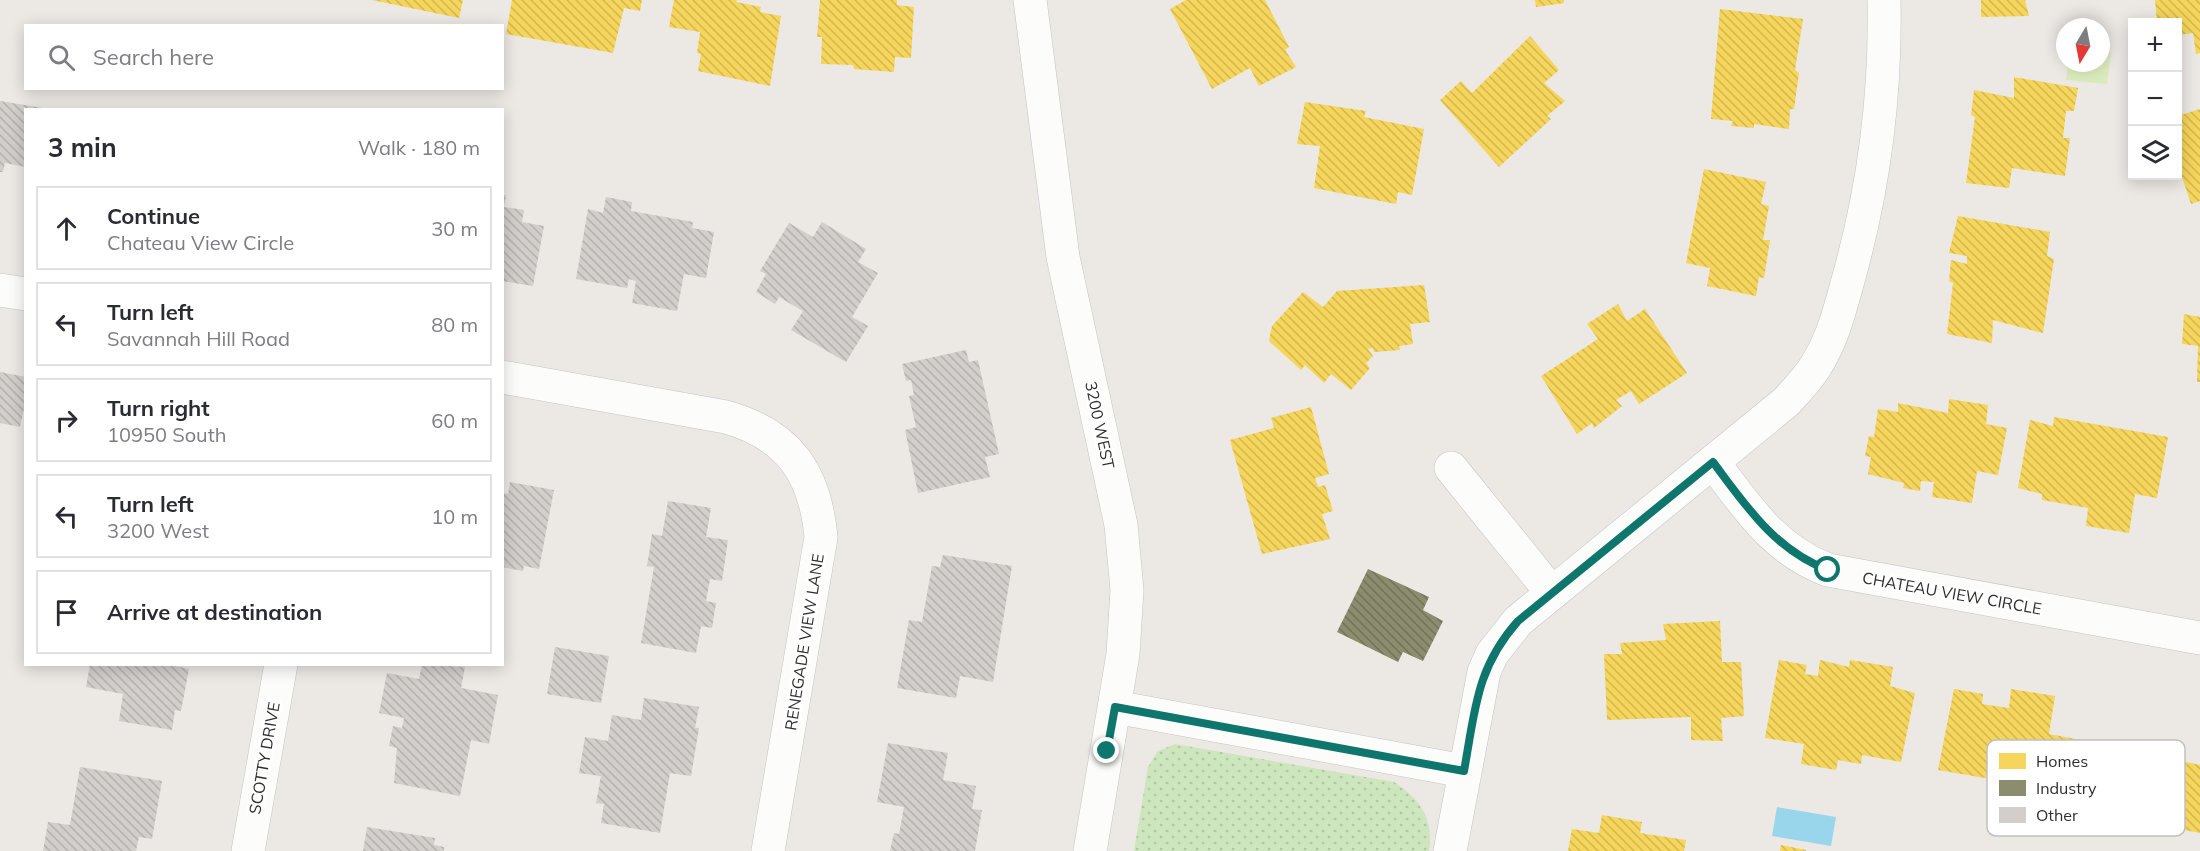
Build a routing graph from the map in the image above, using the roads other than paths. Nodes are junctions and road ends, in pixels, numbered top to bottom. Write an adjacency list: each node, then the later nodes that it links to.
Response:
1 (1030, 0): 11 (street, 3200 WEST)
2 (1884, 0): 6 (street)
3 (0, 290): 4 (street)
4 (24, 294)
5 (504, 377): 14 (street, RENEGADE VIEW LANE)
6 (1713, 462): 8 (street); 9 (street, CHATEAU VIEW CIRCLE)
7 (1451, 468): 8 (street)
8 (1552, 593): 12 (street)
9 (2200, 638)
10 (280, 666): 13 (street, SCOTTY DRIVE)
11 (1115, 707): 12 (street); 15 (street, 3200 WEST)
12 (1464, 771): 16 (street)
13 (248, 851)
14 (768, 851)
15 (1090, 851)
16 (1450, 851)

